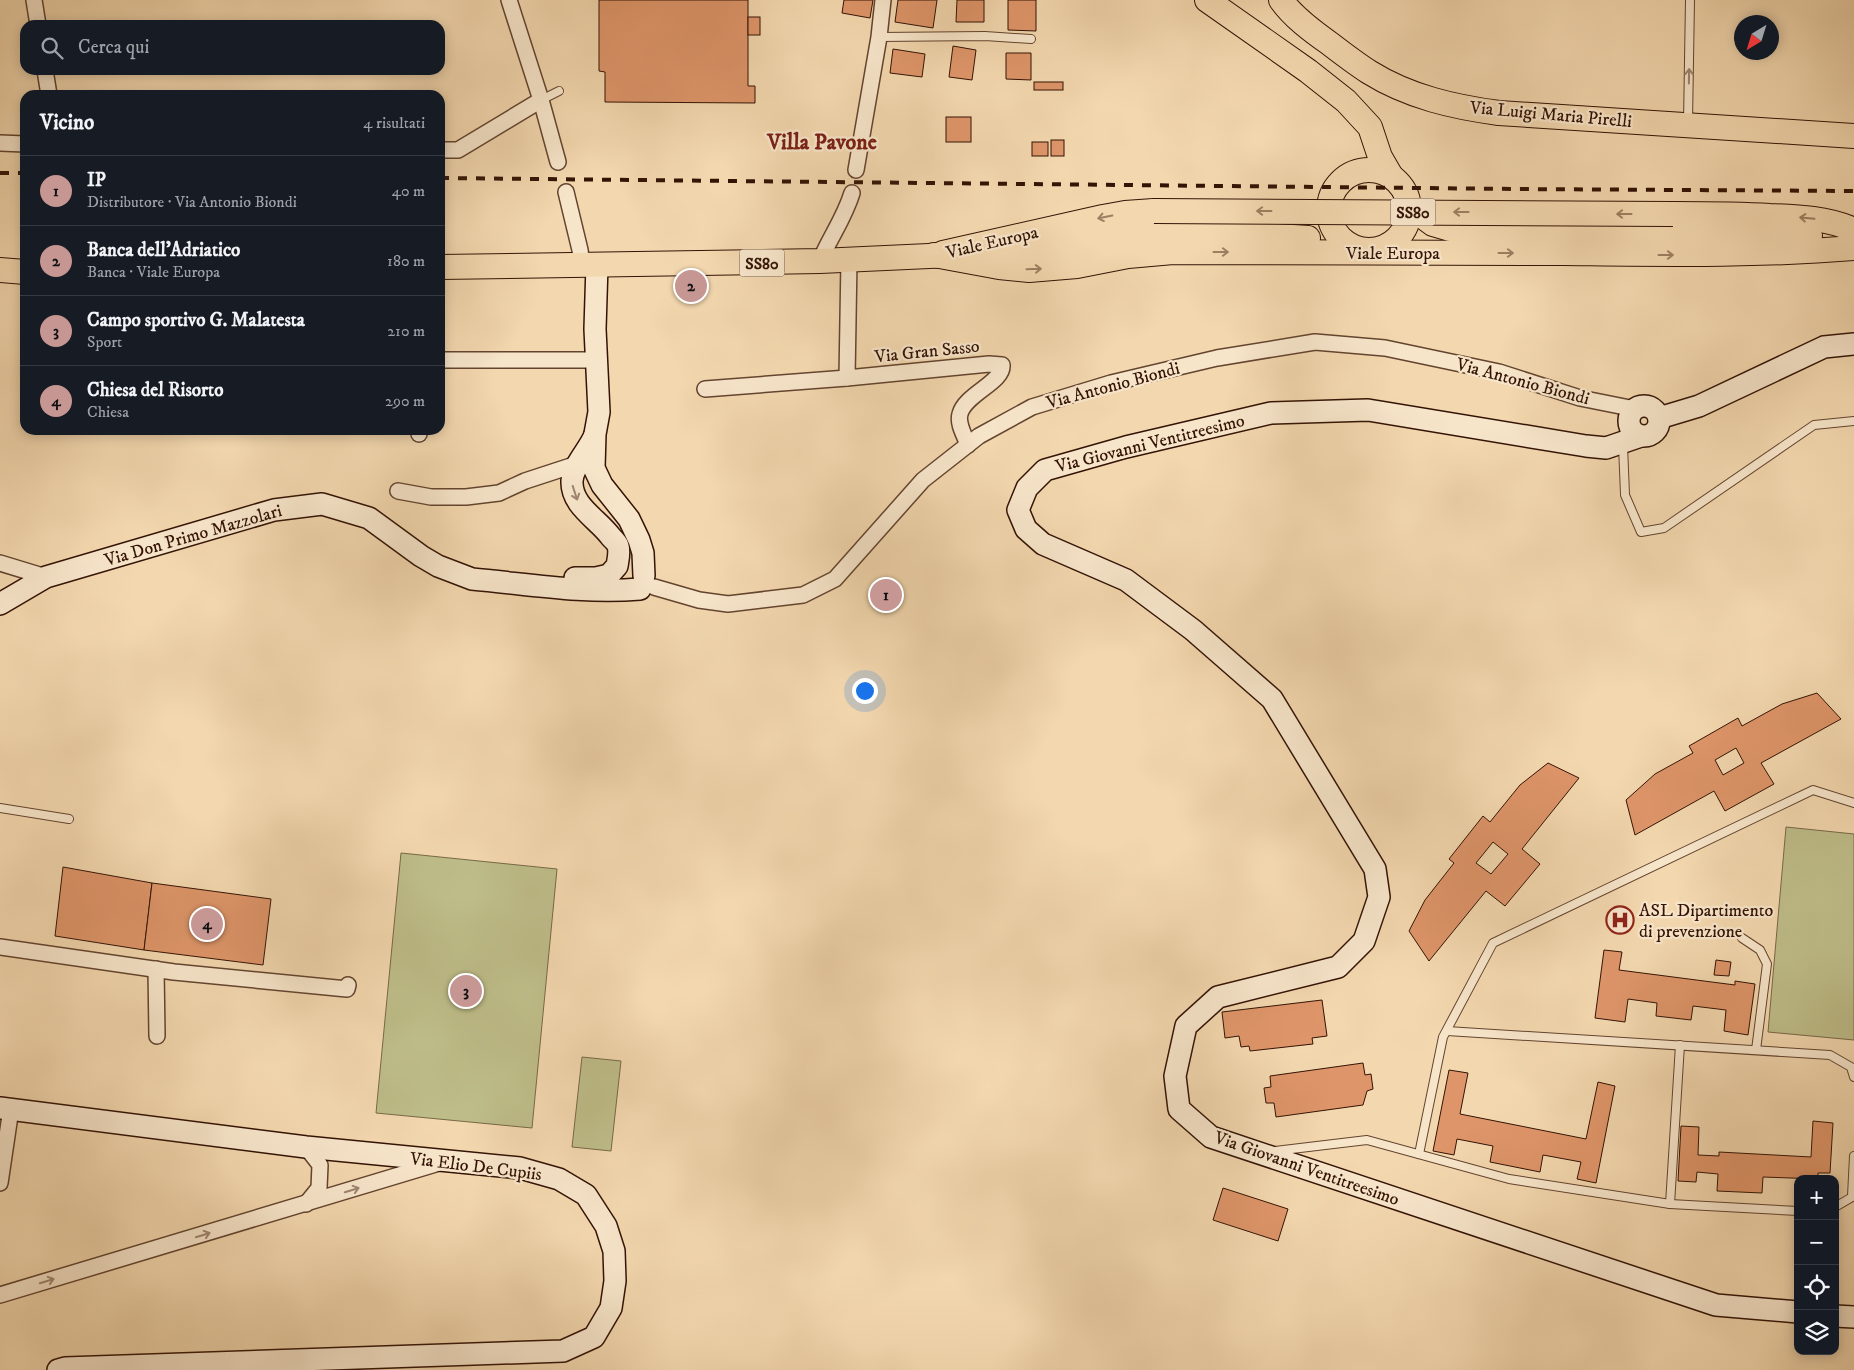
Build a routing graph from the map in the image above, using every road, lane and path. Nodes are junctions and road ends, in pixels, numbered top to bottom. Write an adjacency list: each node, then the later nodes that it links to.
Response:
1 (34, 0): 7 (street)
2 (509, 0): 13 (street)
3 (883, 0): 8 (street)
4 (1207, 0): 14 (main road)
5 (1281, 0): 15 (main road, Via Luigi Maria Pirelli)
6 (1690, 0): 15 (lane, one-way to 6)
7 (37, 20)
8 (879, 37): 9 (lane); 21 (street)
9 (1031, 39)
10 (46, 75): 11 (street)
11 (48, 90)
12 (559, 91): 13 (lane)
13 (540, 100): 19 (street); 20 (street)
14 (1357, 114): 22 (main road); 23 (main road)
15 (1688, 124): 16 (main road, Via Luigi Maria Pirelli)
16 (1854, 136)
17 (0, 143): 18 (street)
18 (20, 144)
19 (445, 150)
20 (558, 162)
21 (856, 170)
22 (1353, 173): 23 (main road, SS80); 26 (main road, SS80)
23 (1390, 176): 27 (main road, SS80)
24 (566, 192): 38 (street)
25 (852, 193): 37 (street)
26 (1330, 202): 29 (main road, Viale Europa / SS80); 32 (main road)
27 (1410, 207): 30 (main road, Viale Europa / SS80); 33 (main road, SS80)
28 (1854, 230): 35 (main road, Viale Europa / SS80, one-way to 35, bridge)
29 (1267, 233): 32 (main road, Viale Europa / SS80); 35 (main road, Viale Europa / SS80)
30 (1473, 233): 31 (main road, Viale Europa / SS80); 33 (main road, Viale Europa / SS80)
31 (1854, 238)
32 (1344, 241): 33 (main road, SS80)
33 (1394, 242)
34 (1854, 248): 35 (main road, Viale Europa / SS80, one-way to 34)
35 (934, 255): 36 (main road, Viale Europa / SS80)
36 (849, 260): 37 (main road, Viale Europa / SS80); 45 (street, Via Gran Sasso)
37 (820, 262): 38 (main road, Viale Europa / SS80)
38 (590, 265): 39 (main road, SS80); 44 (street)
39 (445, 267)
40 (0, 270): 41 (main road)
41 (20, 272)
42 (1854, 344): 48 (street)
43 (445, 360): 44 (street)
44 (597, 360): 50 (street)
45 (847, 378): 46 (street, Via Gran Sasso); 52 (street, Via Gran Sasso)
46 (704, 389)
47 (1635, 409): 48 (street); 51 (street); 52 (street, Via Antonio Biondi)
48 (1659, 418): 51 (street)
49 (1854, 420): 51 (lane)
50 (596, 434): 53 (street); 58 (street)
51 (1632, 440): 74 (street, Via Giovanni Ventitreesimo)
52 (968, 444): 58 (street, Via Antonio Biondi)
53 (577, 464): 54 (street); 57 (street, one-way to 57)
54 (398, 491)
55 (0, 563): 56 (street)
56 (46, 577): 57 (street, Via Don Primo Mazzolari); 59 (street)
57 (472, 579): 58 (street, Via Don Primo Mazzolari)
58 (646, 584)
59 (0, 604)
60 (1854, 803): 67 (lane)
61 (0, 808): 62 (lane)
62 (69, 819)
63 (1742, 938): 70 (lane)
64 (0, 947): 65 (street)
65 (156, 969): 66 (street); 68 (street)
66 (348, 985)
67 (1446, 1031): 69 (lane); 75 (lane)
68 (157, 1036)
69 (1680, 1045): 70 (lane); 81 (lane)
70 (1756, 1050): 71 (lane)
71 (1854, 1077)
72 (5, 1109): 73 (street, Via Elio De Cupiis); 78 (street)
73 (306, 1147): 77 (street, Via Elio De Cupiis); 80 (street)
74 (1258, 1153): 75 (lane); 85 (street, Via Giovanni Ventitreesimo)
75 (1419, 1154): 81 (lane)
76 (1854, 1156): 79 (lane)
77 (446, 1161): 80 (street, one-way to 77); 88 (street, Via Elio De Cupiis)
78 (0, 1183)
79 (1853, 1196): 82 (lane)
80 (306, 1204): 84 (street, one-way to 80)
81 (1670, 1204): 83 (lane)
82 (1839, 1205)
83 (1794, 1211)
84 (0, 1295)
85 (1794, 1312)
86 (1839, 1316): 87 (street)
87 (1854, 1317)
88 (58, 1370)

